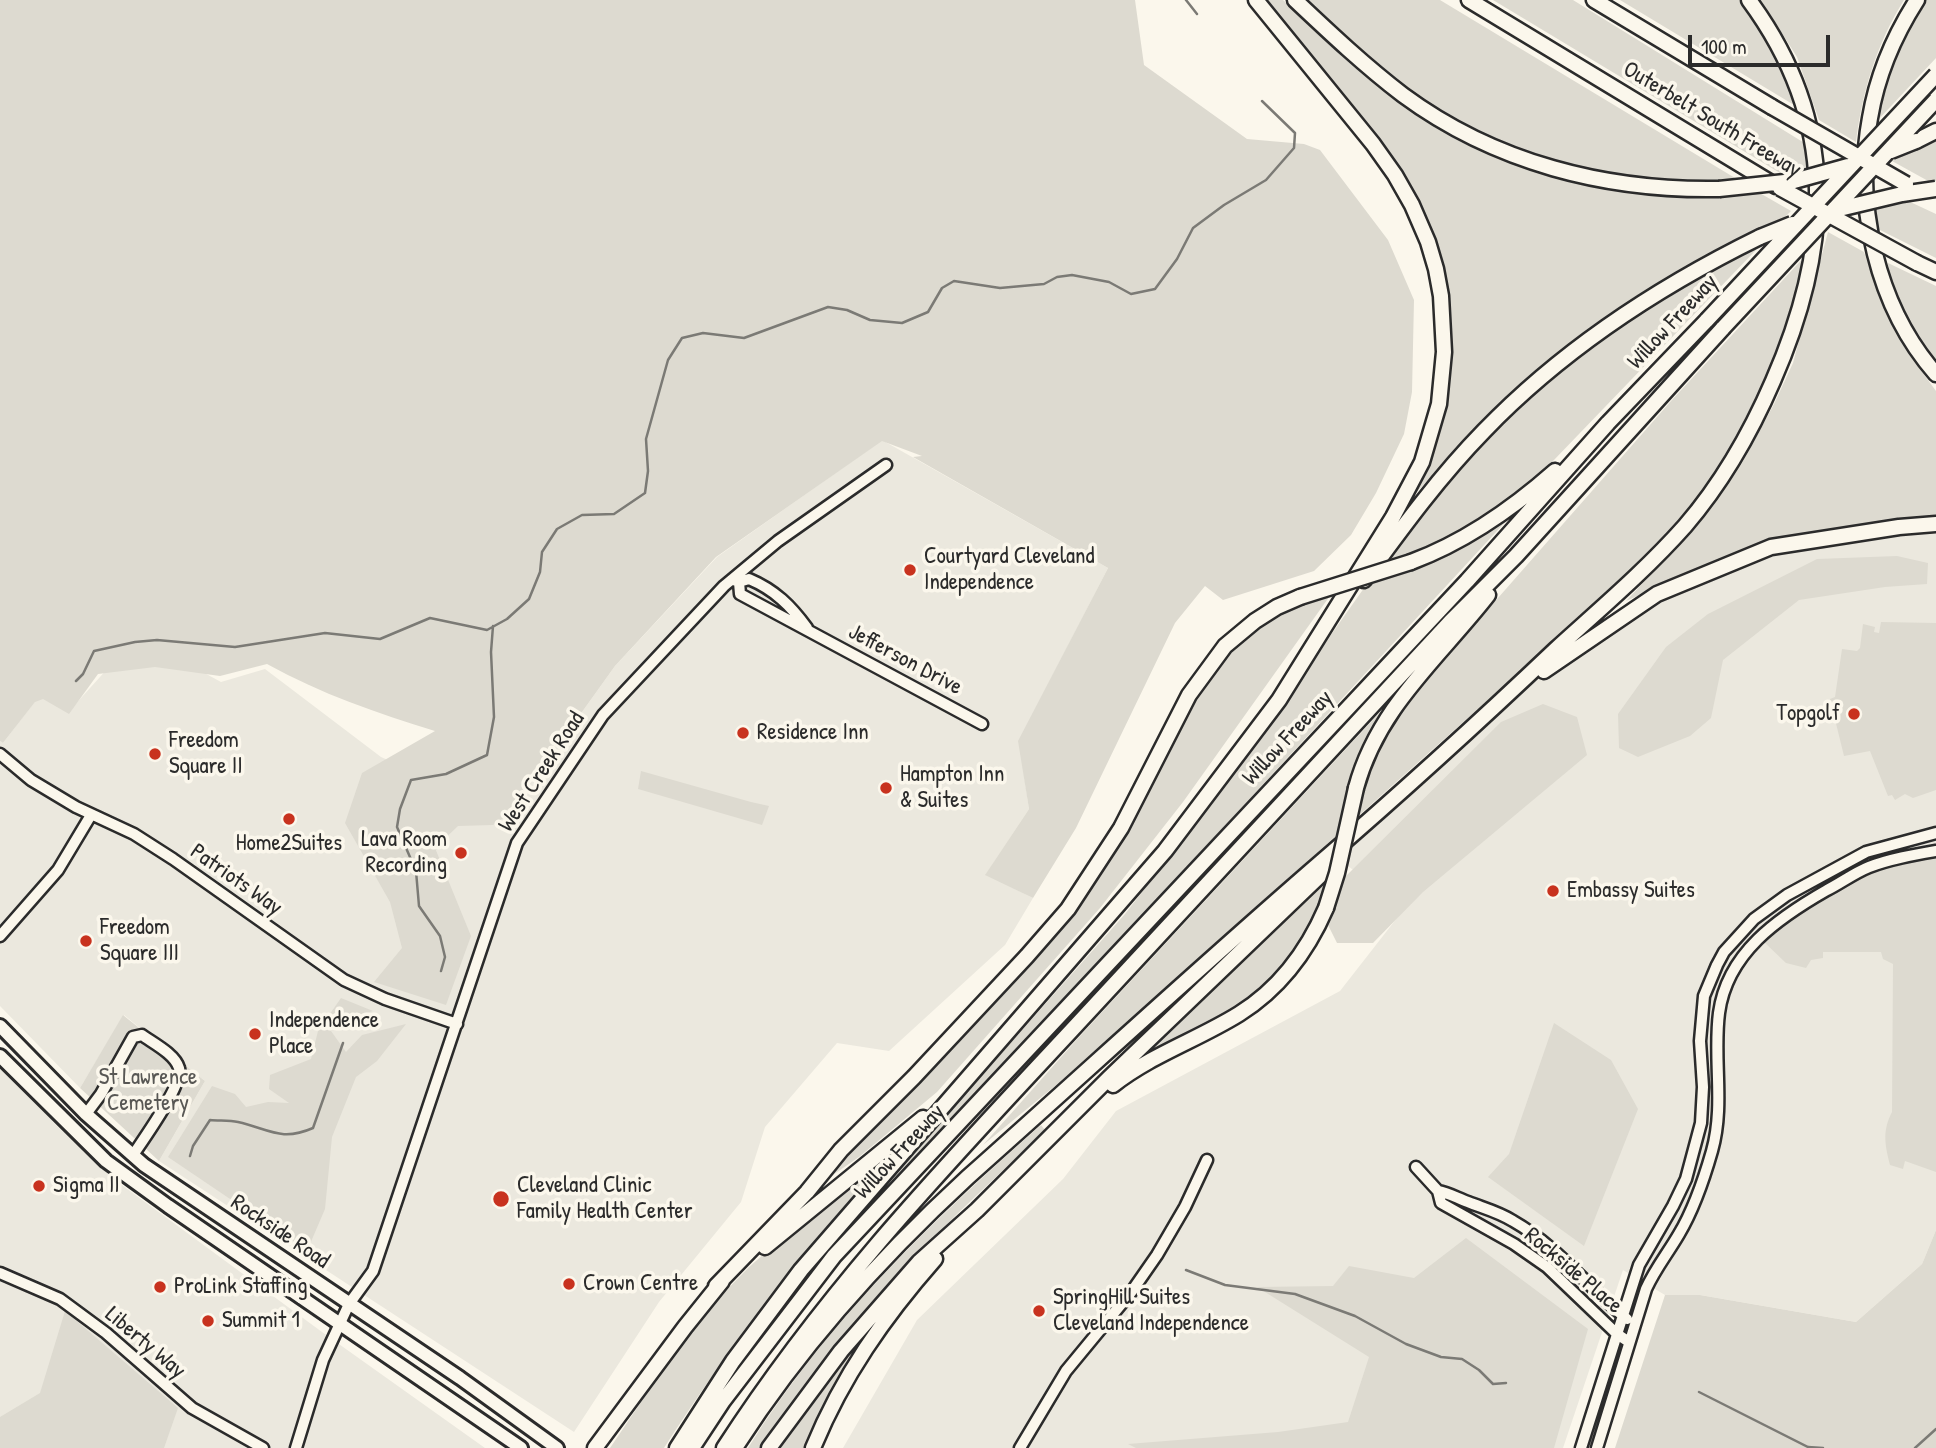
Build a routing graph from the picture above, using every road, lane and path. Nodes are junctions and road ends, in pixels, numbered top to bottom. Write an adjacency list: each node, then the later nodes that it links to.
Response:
1 (1256, 0): 20 (highway)
2 (1295, 0): 9 (highway, bridge)
3 (1469, 0): 12 (highway, Outerbelt South Freeway, bridge)
4 (1594, 0): 11 (highway, Outerbelt South Freeway, bridge)
5 (1749, 0): 21 (highway)
6 (1917, 0): 13 (highway)
7 (1936, 75): 14 (highway, Willow Freeway, bridge)
8 (1936, 100): 17 (highway, Willow Freeway, bridge)
9 (1936, 131)
10 (1936, 189): 20 (highway, bridge)
11 (1936, 199)
12 (1936, 272)
13 (1936, 374)
14 (1608, 424): 45 (highway, bridge); 58 (highway, Willow Freeway)
15 (886, 465): 18 (street, West Creek Road)
16 (1936, 524): 21 (highway)
17 (1516, 556): 36 (highway, bridge); 59 (highway, Willow Freeway)
18 (736, 580): 19 (street, Jefferson Drive); 19 (street, Jefferson Drive); 31 (street, West Creek Road)
19 (810, 631): 22 (street, Jefferson Drive)
20 (1307, 651): 33 (highway)
21 (1508, 696): 25 (highway)
22 (982, 724)
23 (0, 754): 24 (street, Patriots Way)
24 (91, 815): 30 (street); 31 (street, Patriots Way)
25 (1373, 818): 36 (highway); 60 (highway)
26 (1936, 833): 28 (street)
27 (1936, 851): 29 (street)
28 (1778, 902): 29 (street); 47 (street)
29 (1787, 915): 49 (street)
30 (0, 936)
31 (457, 1024): 46 (street, West Creek Road)
32 (0, 1026): 35 (main road, Rockside Road)
33 (989, 1053): 45 (highway); 57 (highway)
34 (0, 1055): 48 (main road, Rockside Road)
35 (86, 1114): 37 (main road, Rockside Road); 37 (street)
36 (1070, 1119): 41 (highway)
37 (133, 1155): 46 (main road, Rockside Road)
38 (1208, 1160): 63 (street)
39 (1416, 1167): 40 (street, Rockside Place)
40 (1438, 1191): 42 (street); 43 (street, Rockside Place)
41 (977, 1210): 61 (highway); 62 (highway)
42 (1499, 1214): 43 (street); 47 (street)
43 (1492, 1231): 50 (street, Rockside Place)
44 (0, 1273): 52 (street, Liberty Way)
45 (716, 1286): 56 (highway)
46 (349, 1304): 48 (street, West Creek Road); 55 (main road, Rockside Road)
47 (1623, 1316): 49 (street); 50 (street)
48 (341, 1325): 53 (street, West Creek Road); 54 (main road, Rockside Road)
49 (1635, 1326): 51 (street)
50 (1617, 1334): 51 (street, Rockside Place); 64 (street)
51 (1629, 1342): 65 (street)
52 (263, 1448)
53 (296, 1448)
54 (521, 1448)
55 (557, 1448)
56 (596, 1448)
57 (677, 1448)
58 (692, 1448)
59 (724, 1448)
60 (736, 1448)
61 (769, 1448)
62 (813, 1448)
63 (1020, 1448)
64 (1581, 1448)
65 (1597, 1448)

